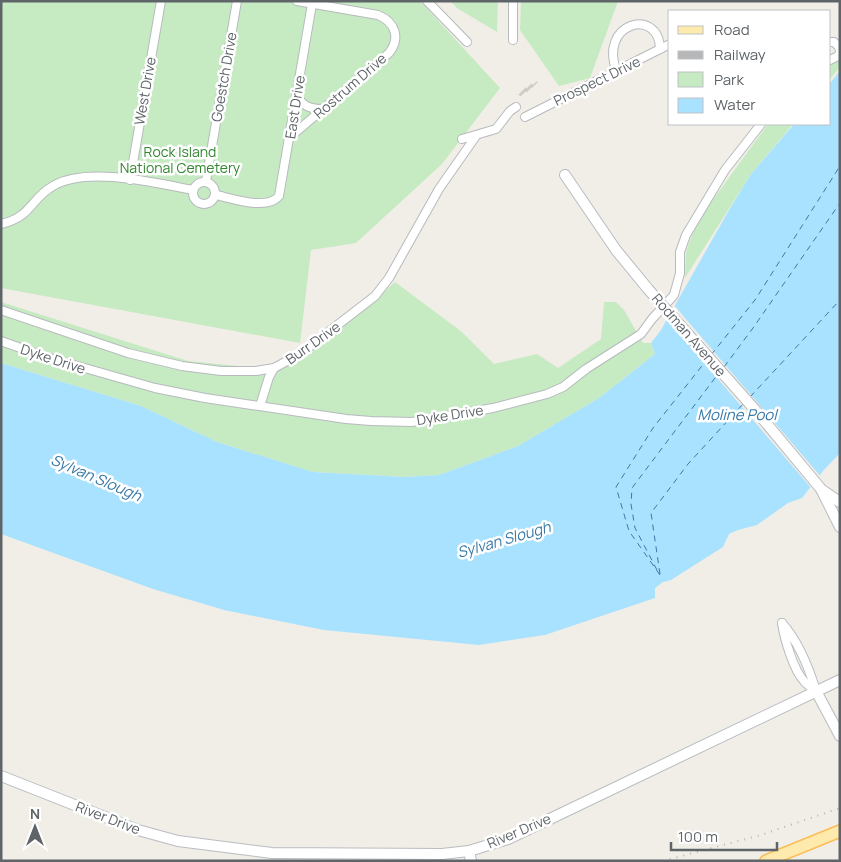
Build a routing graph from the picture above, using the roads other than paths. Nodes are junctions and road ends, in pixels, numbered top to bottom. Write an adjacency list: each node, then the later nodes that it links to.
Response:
1 (161, 1): 23 (street, West Drive)
2 (237, 1): 24 (street, Goestch Drive)
3 (297, 1): 6 (street)
4 (427, 1): 8 (street)
5 (513, 1): 7 (street)
6 (312, 4): 14 (street, East Drive); 16 (street, Rostrum Drive)
7 (513, 40)
8 (466, 42)
9 (831, 42): 12 (street)
10 (668, 45): 11 (street, Prospect Drive)
11 (660, 49): 13 (street, Prospect Drive); 13 (street)
12 (840, 52)
13 (617, 72): 17 (street, Prospect Drive)
14 (297, 92): 16 (street); 20 (street, East Drive)
15 (516, 107): 19 (street)
16 (324, 109): 20 (street, Rostrum Drive)
17 (525, 117)
18 (760, 125): 31 (street, Dyke Drive)
19 (476, 136): 21 (street); 30 (street, Burr Drive)
20 (290, 137): 26 (street, East Drive)
21 (462, 139)
22 (565, 175): 32 (main road, Rodman Avenue, bridge)
23 (130, 180): 25 (street); 27 (street)
24 (206, 181): 25 (street); 26 (street)
25 (193, 190): 26 (street)
26 (216, 194)
27 (1, 224)
28 (1, 310): 30 (street, Burr Drive)
29 (1, 342): 31 (street, Dyke Drive)
30 (274, 368): 31 (street)
31 (260, 406)
32 (821, 489): 33 (main road); 34 (main road)
33 (840, 502)
34 (840, 527)
35 (840, 680): 36 (main road, River Drive)
36 (816, 692): 36 (street); 37 (main road); 40 (main road, River Drive)
37 (840, 736)
38 (1, 776): 40 (main road, River Drive)
39 (840, 831): 41 (main road)
40 (470, 856)
41 (766, 861)

